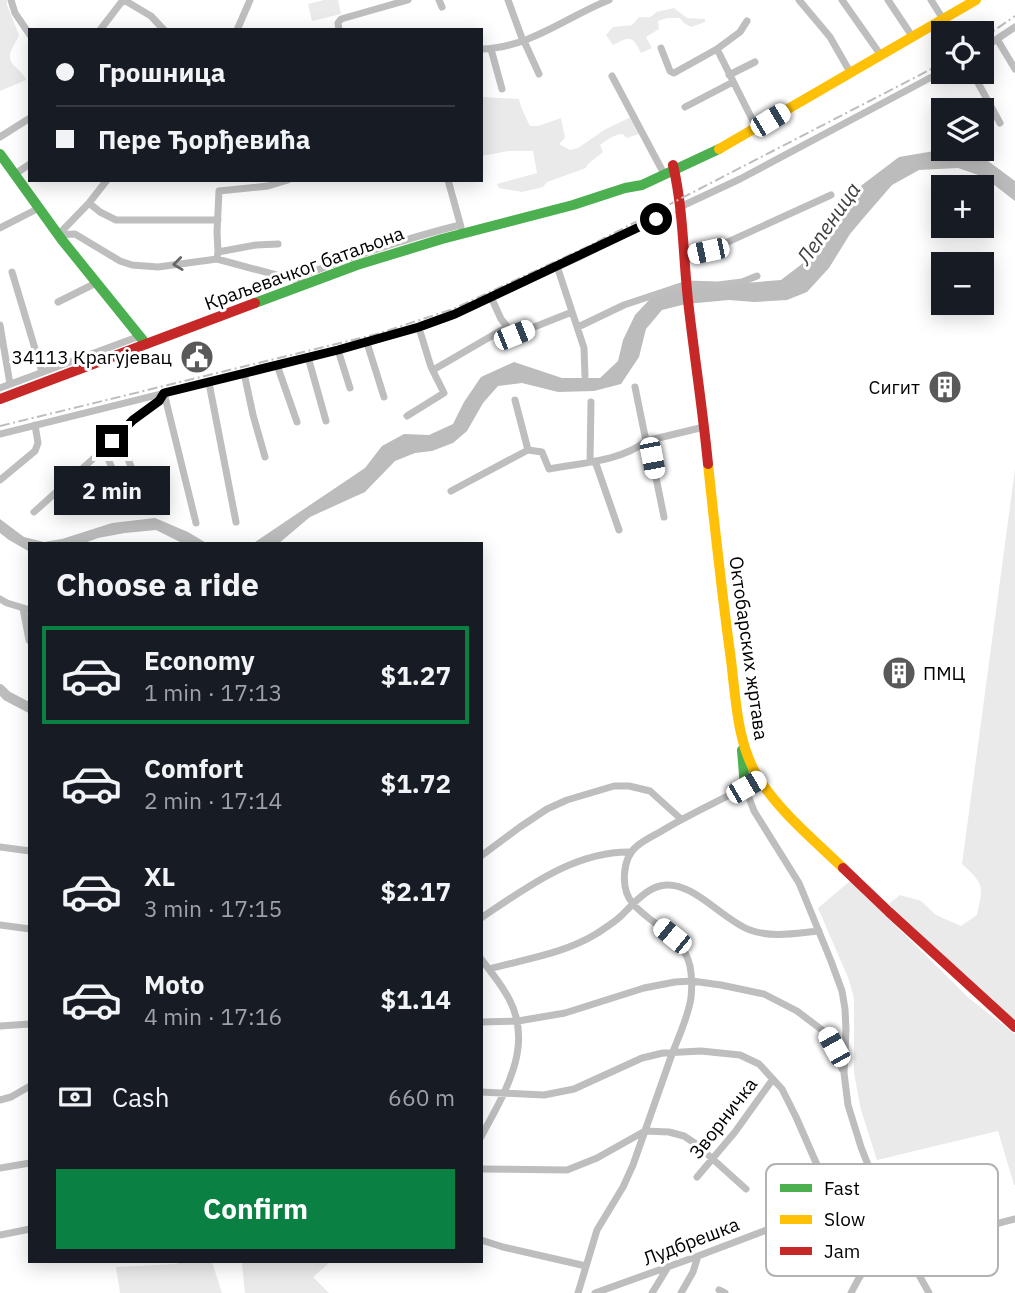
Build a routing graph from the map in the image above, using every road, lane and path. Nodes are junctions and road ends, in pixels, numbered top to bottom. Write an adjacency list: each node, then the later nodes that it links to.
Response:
1 (11, 0): 21 (street)
2 (124, 0): 17 (street); 18 (street)
3 (250, 0): 19 (street)
4 (408, 0): 20 (street)
5 (508, 0): 24 (street)
6 (584, 0): 13 (street)
7 (609, 0): 13 (street)
8 (799, 0): 33 (street)
9 (842, 0): 30 (street)
10 (888, 0): 22 (street)
11 (930, 0): 14 (street)
12 (976, 0): 14 (street, Краљевачког батаљона)
13 (587, 9): 24 (street)
14 (943, 19): 22 (street, Краљевачког батаљона)
15 (747, 21): 29 (street)
16 (1015, 27): 23 (street)
17 (102, 28)
18 (162, 28)
19 (238, 28)
20 (339, 28)
21 (28, 32)
22 (912, 36): 30 (street, Краљевачког батаљона)
23 (997, 39): 25 (street); 32 (street)
24 (524, 41): 28 (street); 34 (street)
25 (994, 41)
26 (661, 48): 29 (street)
27 (483, 49): 28 (street)
28 (491, 49): 39 (street)
29 (717, 49): 37 (street)
30 (880, 54): 33 (street, Краљевачког батаљона)
31 (755, 62): 37 (street)
32 (1015, 69)
33 (850, 72): 43 (street, Краљевачког батаљона)
34 (539, 74)
35 (612, 76): 48 (street)
36 (931, 77): 57 (street)
37 (731, 79): 40 (street); 43 (street)
38 (979, 84): 42 (street)
39 (502, 89)
40 (685, 107)
41 (28, 119): 44 (street)
42 (1000, 123)
43 (756, 127): 47 (street, Краљевачког батаљона)
44 (0, 137)
45 (0, 154): 49 (street)
46 (28, 165): 49 (street)
47 (674, 168): 48 (street, Краљевачког батаљона); 53 (street, Краљевачког батаљона); 57 (street, Октобарских жртава)
48 (662, 170): 53 (street, Краљевачког батаљона)
49 (15, 174): 56 (street)
50 (105, 182): 55 (street)
51 (281, 182): 58 (street)
52 (449, 182): 60 (street)
53 (625, 188): 60 (street, Краљевачког батаљона)
54 (831, 195): 64 (street)
55 (89, 203): 58 (street); 61 (street)
56 (39, 208): 59 (street); 61 (street)
57 (680, 210): 64 (street, Октобарских жртава); 65 (street)
58 (218, 220): 63 (street)
59 (0, 228)
60 (461, 229): 68 (street); 69 (street, Краљевачког батаљона)
61 (58, 235): 63 (street, one-way to 61); 70 (street)
62 (278, 244): 63 (street)
63 (217, 256): 68 (street)
64 (685, 256): 71 (street, Октобарских жртава)
65 (557, 266): 72 (street); 74 (street)
66 (12, 272): 85 (street)
67 (757, 276): 71 (street)
68 (293, 279): 69 (street)
69 (306, 283): 79 (street, Краљевачког батаљона)
70 (96, 284): 73 (street); 79 (street)
71 (687, 287): 78 (street); 102 (street, Октобарских жртава)
72 (491, 297): 76 (street); 77 (street)
73 (58, 302)
74 (572, 312): 77 (street); 78 (street)
75 (0, 325): 89 (street)
76 (419, 327): 80 (street); 84 (street)
77 (507, 327): 84 (street)
78 (578, 327): 87 (street)
79 (143, 340): 85 (street); 95 (street, Краљевачког батаљона)
80 (367, 342): 81 (street); 94 (street)
81 (338, 350): 82 (street); 92 (street)
82 (308, 357): 83 (street); 99 (street)
83 (277, 365): 86 (street); 100 (street)
84 (433, 370): 98 (street)
85 (42, 372): 89 (street)
86 (244, 373): 88 (street); 108 (street)
87 (585, 376)
88 (209, 383): 93 (street); 116 (street)
89 (10, 384): 91 (street)
90 (635, 387): 105 (street)
91 (0, 388)
92 (350, 388)
93 (164, 393): 101 (street); 104 (street); 117 (street)
94 (384, 397)
95 (0, 399)
96 (516, 400): 107 (street)
97 (592, 402): 109 (street)
98 (407, 416)
99 (326, 421)
100 (297, 422)
101 (36, 425): 103 (street); 110 (street)
102 (705, 427): 105 (street); 121 (street, Октобарских жртава)
103 (0, 433)
104 (118, 433): 106 (street); 113 (street)
105 (646, 441): 109 (street); 115 (street)
106 (104, 449): 112 (street); 114 (street)
107 (528, 450): 109 (street); 111 (street)
108 (265, 457)
109 (593, 461): 118 (street)
110 (0, 480)
111 (451, 491)
112 (122, 492)
113 (145, 503)
114 (34, 512)
115 (664, 517)
116 (236, 522)
117 (196, 523)
118 (619, 530)
119 (0, 599): 120 (street)
120 (27, 609)
121 (741, 735): 122 (street, Октобарских жртава); 123 (street)
122 (759, 779): 123 (street); 141 (street, Октобарских жртава)
123 (746, 787): 124 (street); 133 (street)
124 (681, 819): 127 (street); 128 (street)
125 (0, 847): 126 (street)
126 (28, 851)
127 (631, 852): 129 (street); 130 (street)
128 (483, 855)
129 (632, 903): 133 (street); 135 (street); 136 (street)
130 (483, 917)
131 (0, 925): 132 (street)
132 (28, 929)
133 (819, 931): 143 (street)
134 (483, 962): 135 (street)
135 (489, 970): 137 (street)
136 (692, 981): 137 (street); 142 (street); 143 (street)
137 (518, 1021): 138 (street); 147 (street)
138 (483, 1022)
139 (28, 1024): 140 (street)
140 (0, 1026)
141 (1015, 1027)
142 (673, 1051): 144 (street); 147 (street); 149 (street)
143 (844, 1073): 154 (street)
144 (773, 1079): 151 (street, Зворничка); 153 (street)
145 (28, 1087): 148 (street)
146 (483, 1093): 147 (street)
147 (503, 1093): 150 (street)
148 (0, 1100)
149 (645, 1131): 151 (street); 156 (street); 166 (street)
150 (483, 1133)
151 (713, 1159): 157 (street, Зворничка); 158 (street)
152 (28, 1163): 155 (street)
153 (816, 1164)
154 (868, 1164)
155 (0, 1168)
156 (483, 1169)
157 (697, 1177)
158 (746, 1189)
159 (1015, 1219): 160 (street)
160 (998, 1223)
161 (28, 1230): 163 (street)
162 (766, 1230): 165 (street, Лудбрешка)
163 (0, 1235)
164 (483, 1241): 166 (street)
165 (698, 1256): 167 (street, Лудбрешка); 174 (street)
166 (586, 1266): 171 (street)
167 (668, 1267): 172 (street, Лудбрешка); 173 (street)
168 (861, 1276): 175 (street)
169 (920, 1276): 170 (street)
170 (925, 1284): 176 (street); 177 (street)
171 (578, 1293)
172 (595, 1293)
173 (652, 1293)
174 (681, 1293)
175 (851, 1293)
176 (919, 1293)
177 (929, 1293)

